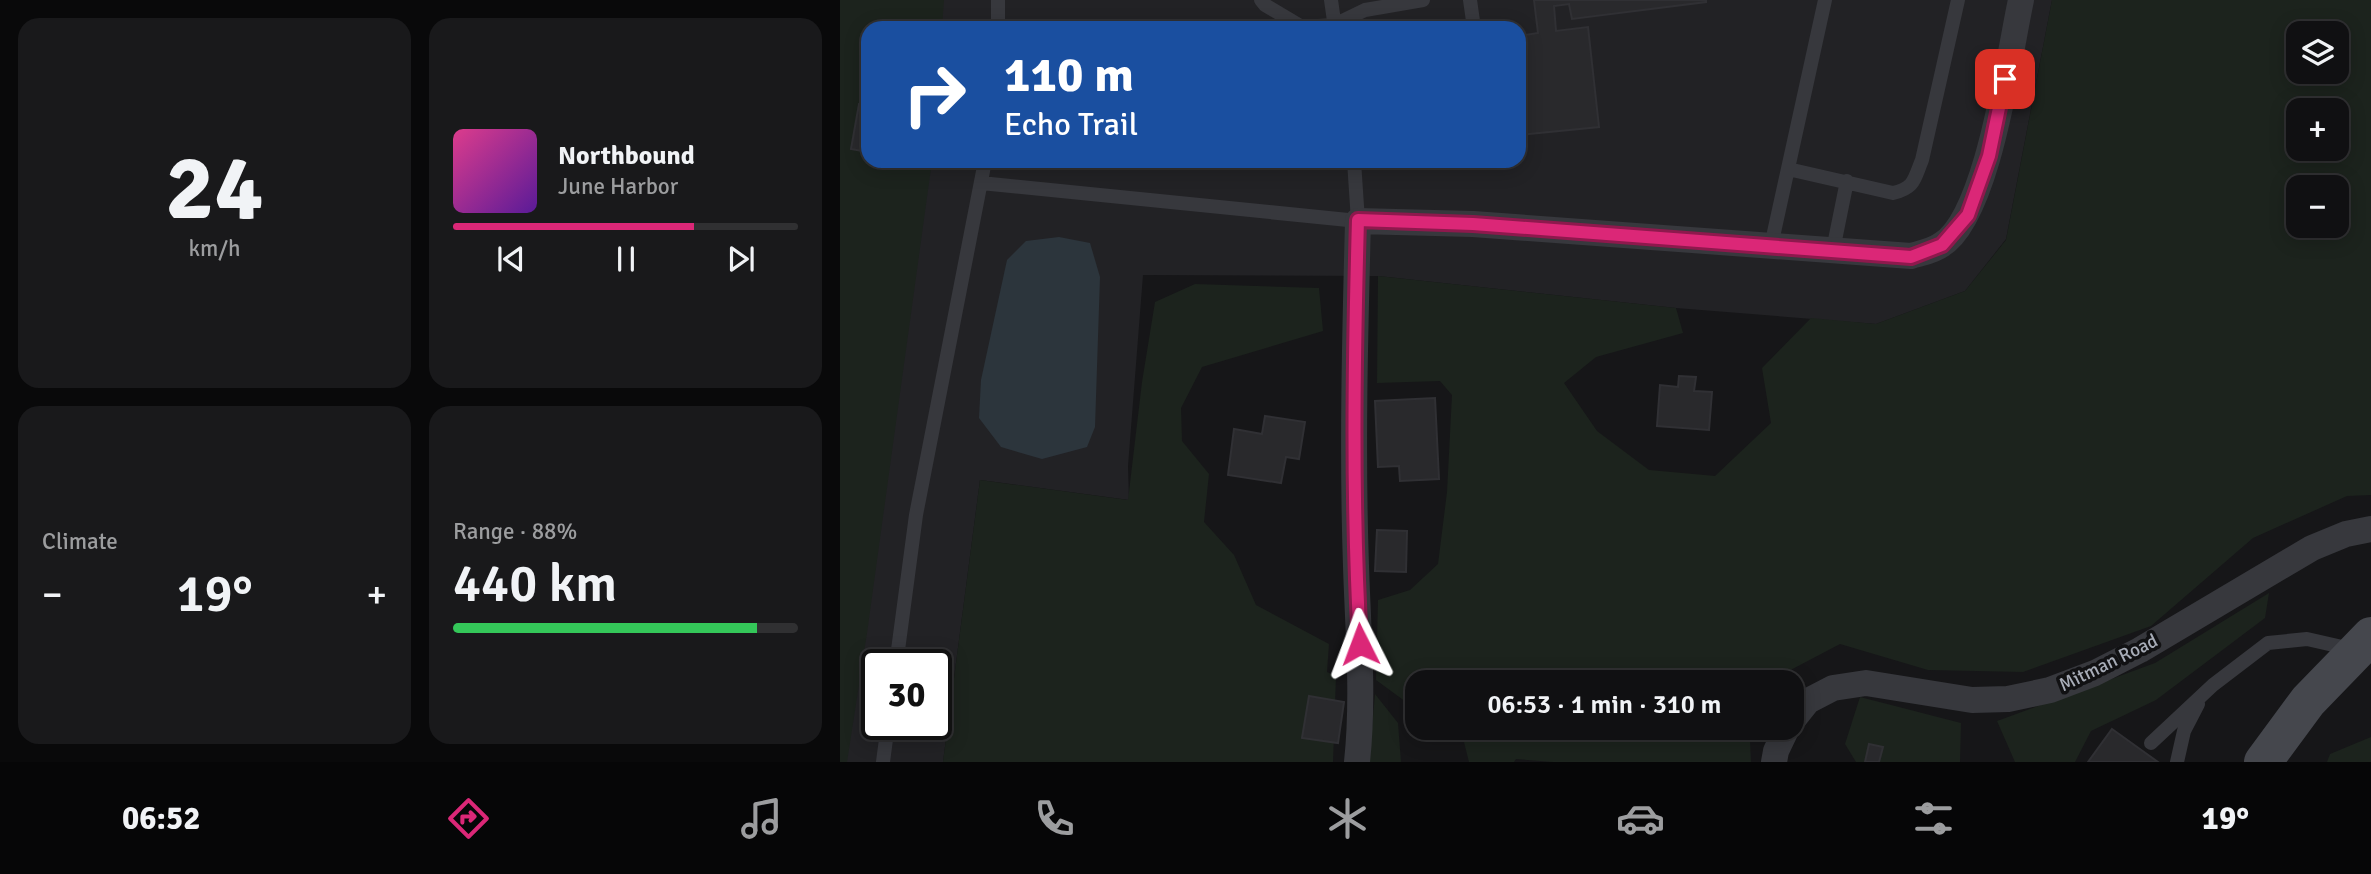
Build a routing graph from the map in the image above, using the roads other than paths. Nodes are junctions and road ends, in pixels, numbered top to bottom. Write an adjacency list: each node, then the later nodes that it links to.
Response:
1 (998, 0): 9 (lane)
2 (1261, 0): 10 (lane)
3 (1331, 0): 11 (lane)
4 (1423, 0): 12 (lane)
5 (1470, 0): 13 (lane)
6 (1825, 0): 16 (lane)
7 (1958, 0): 17 (lane)
8 (2018, 0): 21 (street)
9 (998, 21)
10 (1292, 21)
11 (1334, 21)
12 (1346, 21)
13 (1473, 21)
14 (984, 168): 18 (lane)
15 (1354, 168): 19 (lane)
16 (1788, 169): 17 (lane); 20 (lane)
17 (1847, 181): 21 (lane)
18 (981, 183): 19 (lane); 24 (lane)
19 (1358, 220): 20 (street); 31 (street)
20 (1771, 246): 21 (street)
21 (1833, 250)
22 (2371, 529): 26 (street, Mitman Road)
23 (2364, 643): 25 (lane); 34 (main road)
24 (898, 649)
25 (2204, 694): 29 (lane); 33 (lane)
26 (1804, 706)
27 (886, 740): 30 (lane)
28 (1781, 740): 32 (street)
29 (2151, 743)
30 (883, 762)
31 (1357, 762)
32 (1774, 762)
33 (2177, 762)
34 (2263, 762)

